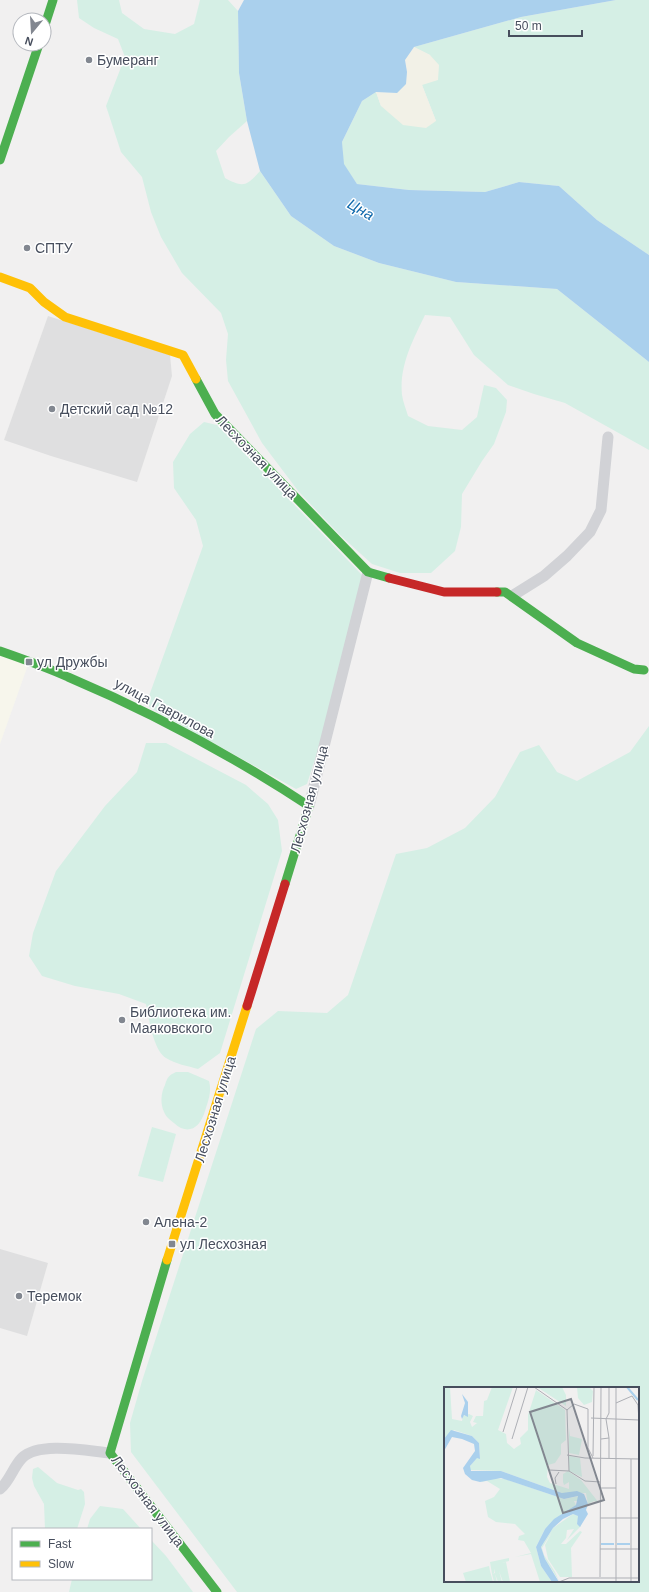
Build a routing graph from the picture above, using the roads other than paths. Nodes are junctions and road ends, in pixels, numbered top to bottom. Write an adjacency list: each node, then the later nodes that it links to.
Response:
1 (53, 0): 2 (street)
2 (49, 12)
3 (36, 52): 4 (street)
4 (0, 160)
5 (0, 277): 7 (street, Лесхозная улица)
6 (608, 437): 8 (street)
7 (368, 572): 8 (street); 11 (street, Лесхозная улица)
8 (512, 596): 10 (street)
9 (0, 651): 11 (street, улица Гаврилова)
10 (644, 670)
11 (309, 806): 12 (street, Лесхозная улица)
12 (110, 1453): 13 (street); 14 (street, Лесхозная улица)
13 (0, 1489)
14 (217, 1592)

